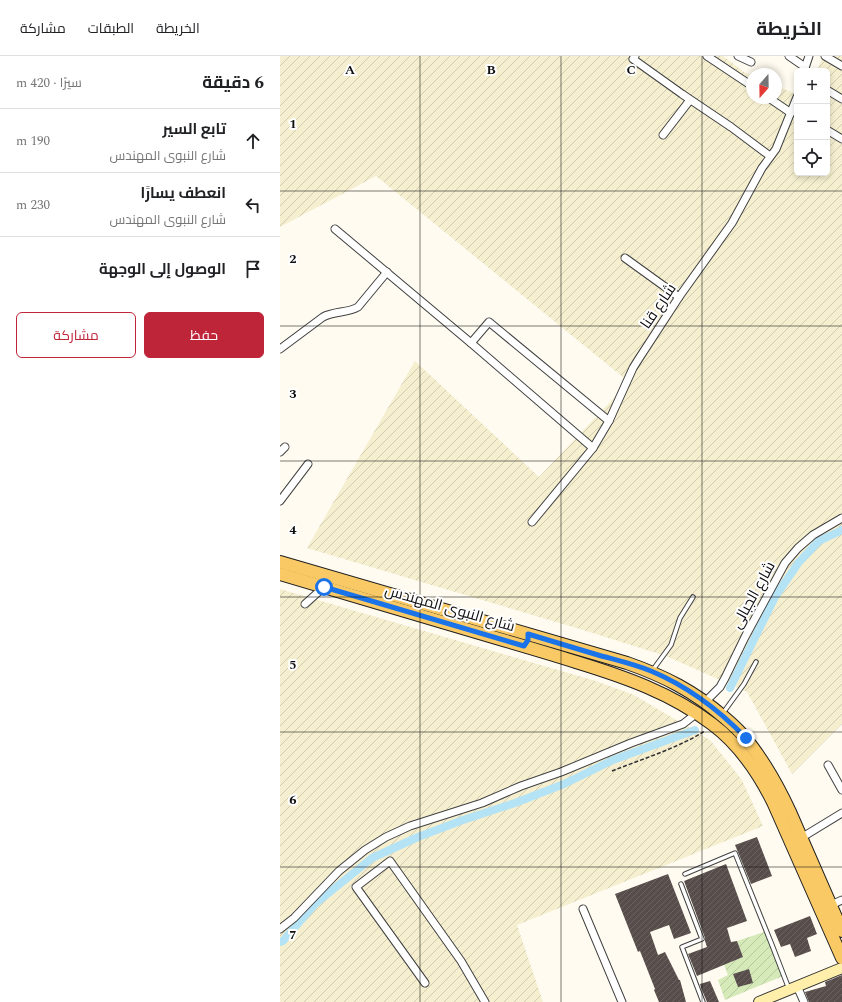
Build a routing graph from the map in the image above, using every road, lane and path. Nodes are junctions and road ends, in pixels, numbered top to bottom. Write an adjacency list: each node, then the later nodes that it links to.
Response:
1 (635, 56): 14 (street)
2 (707, 56): 11 (street)
3 (738, 56): 7 (street)
4 (789, 56): 9 (street)
5 (809, 56): 10 (street)
6 (825, 56): 8 (street)
7 (751, 62)
8 (842, 66)
9 (803, 68)
10 (804, 68)
11 (746, 82)
12 (830, 92): 13 (street)
13 (842, 99)
14 (690, 100): 18 (street); 20 (street)
15 (782, 104): 16 (street)
16 (794, 110): 20 (street, شارع قنا)
17 (830, 132): 19 (street)
18 (663, 135)
19 (842, 139)
20 (770, 156): 24 (street, شارع قنا)
21 (335, 228): 23 (street)
22 (625, 258): 24 (street)
23 (387, 272): 25 (street); 26 (street)
24 (679, 297): 27 (street, شارع قنا)
25 (471, 343): 27 (street); 28 (street)
26 (280, 349)
27 (609, 421): 28 (street, شارع قنا)
28 (593, 448): 32 (street, شارع قنا)
29 (308, 464): 30 (street)
30 (280, 501)
31 (842, 518): 44 (street, شارع الجبالى)
32 (532, 522)
33 (280, 562): 38 (main road, شارع النبوى المهندس)
34 (280, 574): 35 (main road, شارع النبوى المهندس)
35 (324, 587): 37 (street); 40 (main road, شارع النبوى المهندس)
36 (692, 597): 43 (lane)
37 (305, 604)
38 (528, 634): 39 (main road, شارع النبوى المهندس); 40 (main road)
39 (548, 640): 41 (main road); 43 (main road, شارع النبوى المهندس)
40 (524, 646): 41 (main road, شارع النبوى المهندس)
41 (544, 652): 45 (main road, شارع النبوى المهندس)
42 (756, 662): 46 (lane)
43 (651, 672): 44 (main road, شارع النبوى المهندس)
44 (705, 702): 46 (main road, شارع النبوى المهندس)
45 (697, 713): 47 (main road, شارع النبوى المهندس); 58 (street)
46 (722, 715): 52 (main road, شارع النبوى المهندس)
47 (714, 725): 49 (path); 60 (main road, شارع النبوى المهندس)
48 (828, 765): 50 (street)
49 (612, 771)
50 (842, 790)
51 (842, 813): 52 (street)
52 (801, 838): 56 (main road, شارع النبوى المهندس)
53 (685, 874): 63 (lane)
54 (681, 884): 66 (lane)
55 (842, 900): 56 (street)
56 (831, 905): 59 (main road, شارع النبوى المهندس)
57 (583, 909): 65 (street)
58 (280, 930)
59 (842, 931)
60 (842, 958)
61 (842, 968): 63 (main road)
62 (425, 983): 64 (street)
63 (793, 988): 67 (main road); 68 (street)
64 (485, 1002)
65 (622, 1002)
66 (703, 1002)
67 (759, 1002)
68 (804, 1002)

